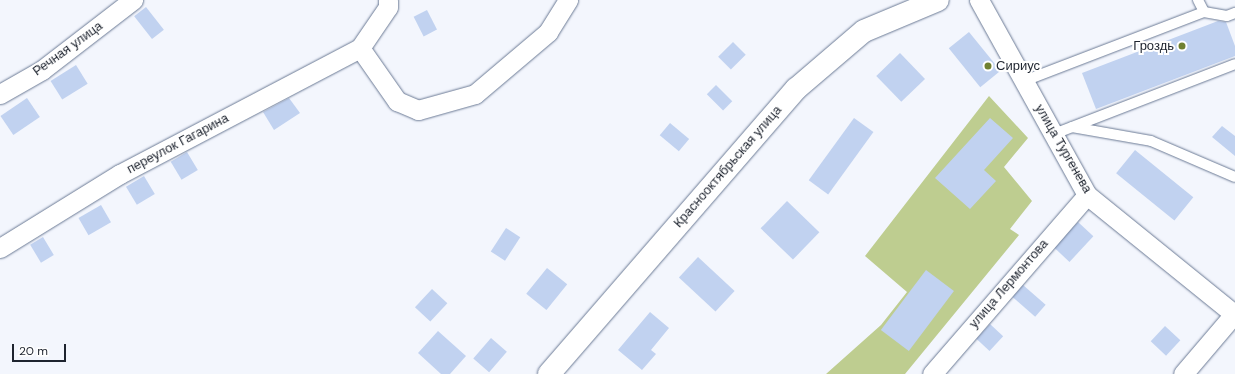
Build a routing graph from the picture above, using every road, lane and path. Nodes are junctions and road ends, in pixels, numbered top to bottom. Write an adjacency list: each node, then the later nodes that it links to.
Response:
1 (133, 0): 12 (street, Речная улица)
2 (388, 0): 9 (street)
3 (568, 0): 9 (street)
4 (938, 0): 19 (street, Краснооктябрьская улица)
5 (979, 0): 11 (street, улица Тургенева)
6 (1198, 0): 7 (lane)
7 (1204, 12): 8 (lane); 11 (lane)
8 (1235, 13)
9 (360, 48): 17 (street, переулок Гагарина)
10 (1235, 64): 13 (lane)
11 (1024, 82): 14 (street, улица Тургенева)
12 (0, 94)
13 (1072, 126): 14 (lane); 15 (lane)
14 (1054, 134): 16 (street, улица Тургенева)
15 (1235, 177)
16 (1087, 195): 18 (street, улица Тургенева); 20 (street, улица Лермонтова)
17 (0, 248)
18 (1234, 315): 21 (street)
19 (549, 374)
20 (932, 374)
21 (1183, 374)

